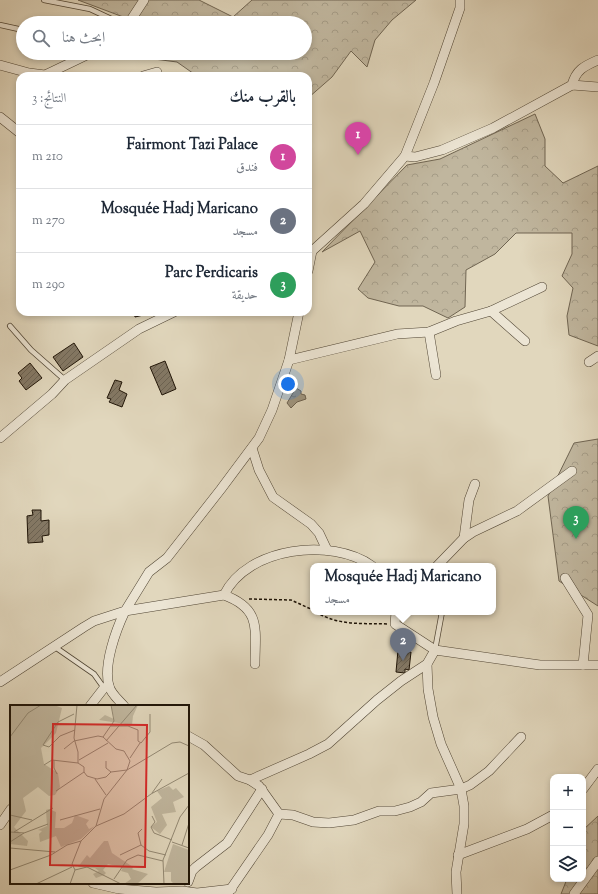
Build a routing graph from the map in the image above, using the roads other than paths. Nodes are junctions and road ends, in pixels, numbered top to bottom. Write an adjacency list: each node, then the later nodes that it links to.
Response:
1 (44, 0): 4 (lane)
2 (144, 0): 5 (street)
3 (460, 0): 17 (street)
4 (105, 16)
5 (134, 16)
6 (0, 25): 7 (lane)
7 (16, 28)
8 (76, 60): 12 (street)
9 (598, 60): 13 (street)
10 (0, 65): 11 (street)
11 (26, 72)
12 (51, 72)
13 (572, 85): 14 (street); 17 (street)
14 (598, 87)
15 (0, 117): 16 (street)
16 (16, 130)
17 (405, 156): 18 (street)
18 (312, 250)
19 (542, 287): 20 (street)
20 (490, 312): 24 (street); 25 (street)
21 (166, 316): 30 (street)
22 (298, 316): 27 (street)
23 (10, 326): 30 (lane)
24 (429, 332): 27 (street); 29 (street)
25 (525, 341)
26 (598, 356): 28 (street)
27 (289, 360): 32 (street)
28 (589, 362)
29 (436, 375)
30 (65, 380): 31 (street)
31 (0, 438)
32 (252, 448): 36 (street); 41 (street)
33 (572, 471): 35 (street)
34 (475, 484): 35 (street)
35 (464, 538): 38 (street)
36 (327, 550): 37 (street); 40 (street)
37 (367, 563)
38 (441, 563)
39 (566, 578): 48 (street)
40 (224, 595): 41 (street); 46 (street)
41 (125, 611): 44 (street); 51 (street)
42 (396, 615): 45 (street)
43 (441, 615): 45 (lane)
44 (55, 647): 50 (street); 51 (lane)
45 (435, 650): 47 (street); 48 (street)
46 (255, 664)
47 (427, 664): 57 (street); 60 (street)
48 (583, 665): 49 (street)
49 (598, 665)
50 (0, 682)
51 (106, 687): 52 (street); 53 (street)
52 (91, 705)
53 (123, 705)
54 (189, 737): 57 (street)
55 (521, 737): 60 (street)
56 (598, 769): 58 (street)
57 (250, 780): 59 (street)
58 (586, 784)
59 (262, 789): 62 (street); 67 (street)
60 (461, 789): 62 (street); 65 (street)
61 (10, 810): 64 (street)
62 (279, 814): 70 (street)
63 (550, 817): 65 (street)
64 (0, 825)
65 (458, 855): 71 (street)
66 (598, 861): 72 (street)
67 (189, 880)
68 (97, 884): 69 (street)
69 (186, 888): 70 (street)
70 (230, 891)
71 (458, 894)
72 (574, 894)

